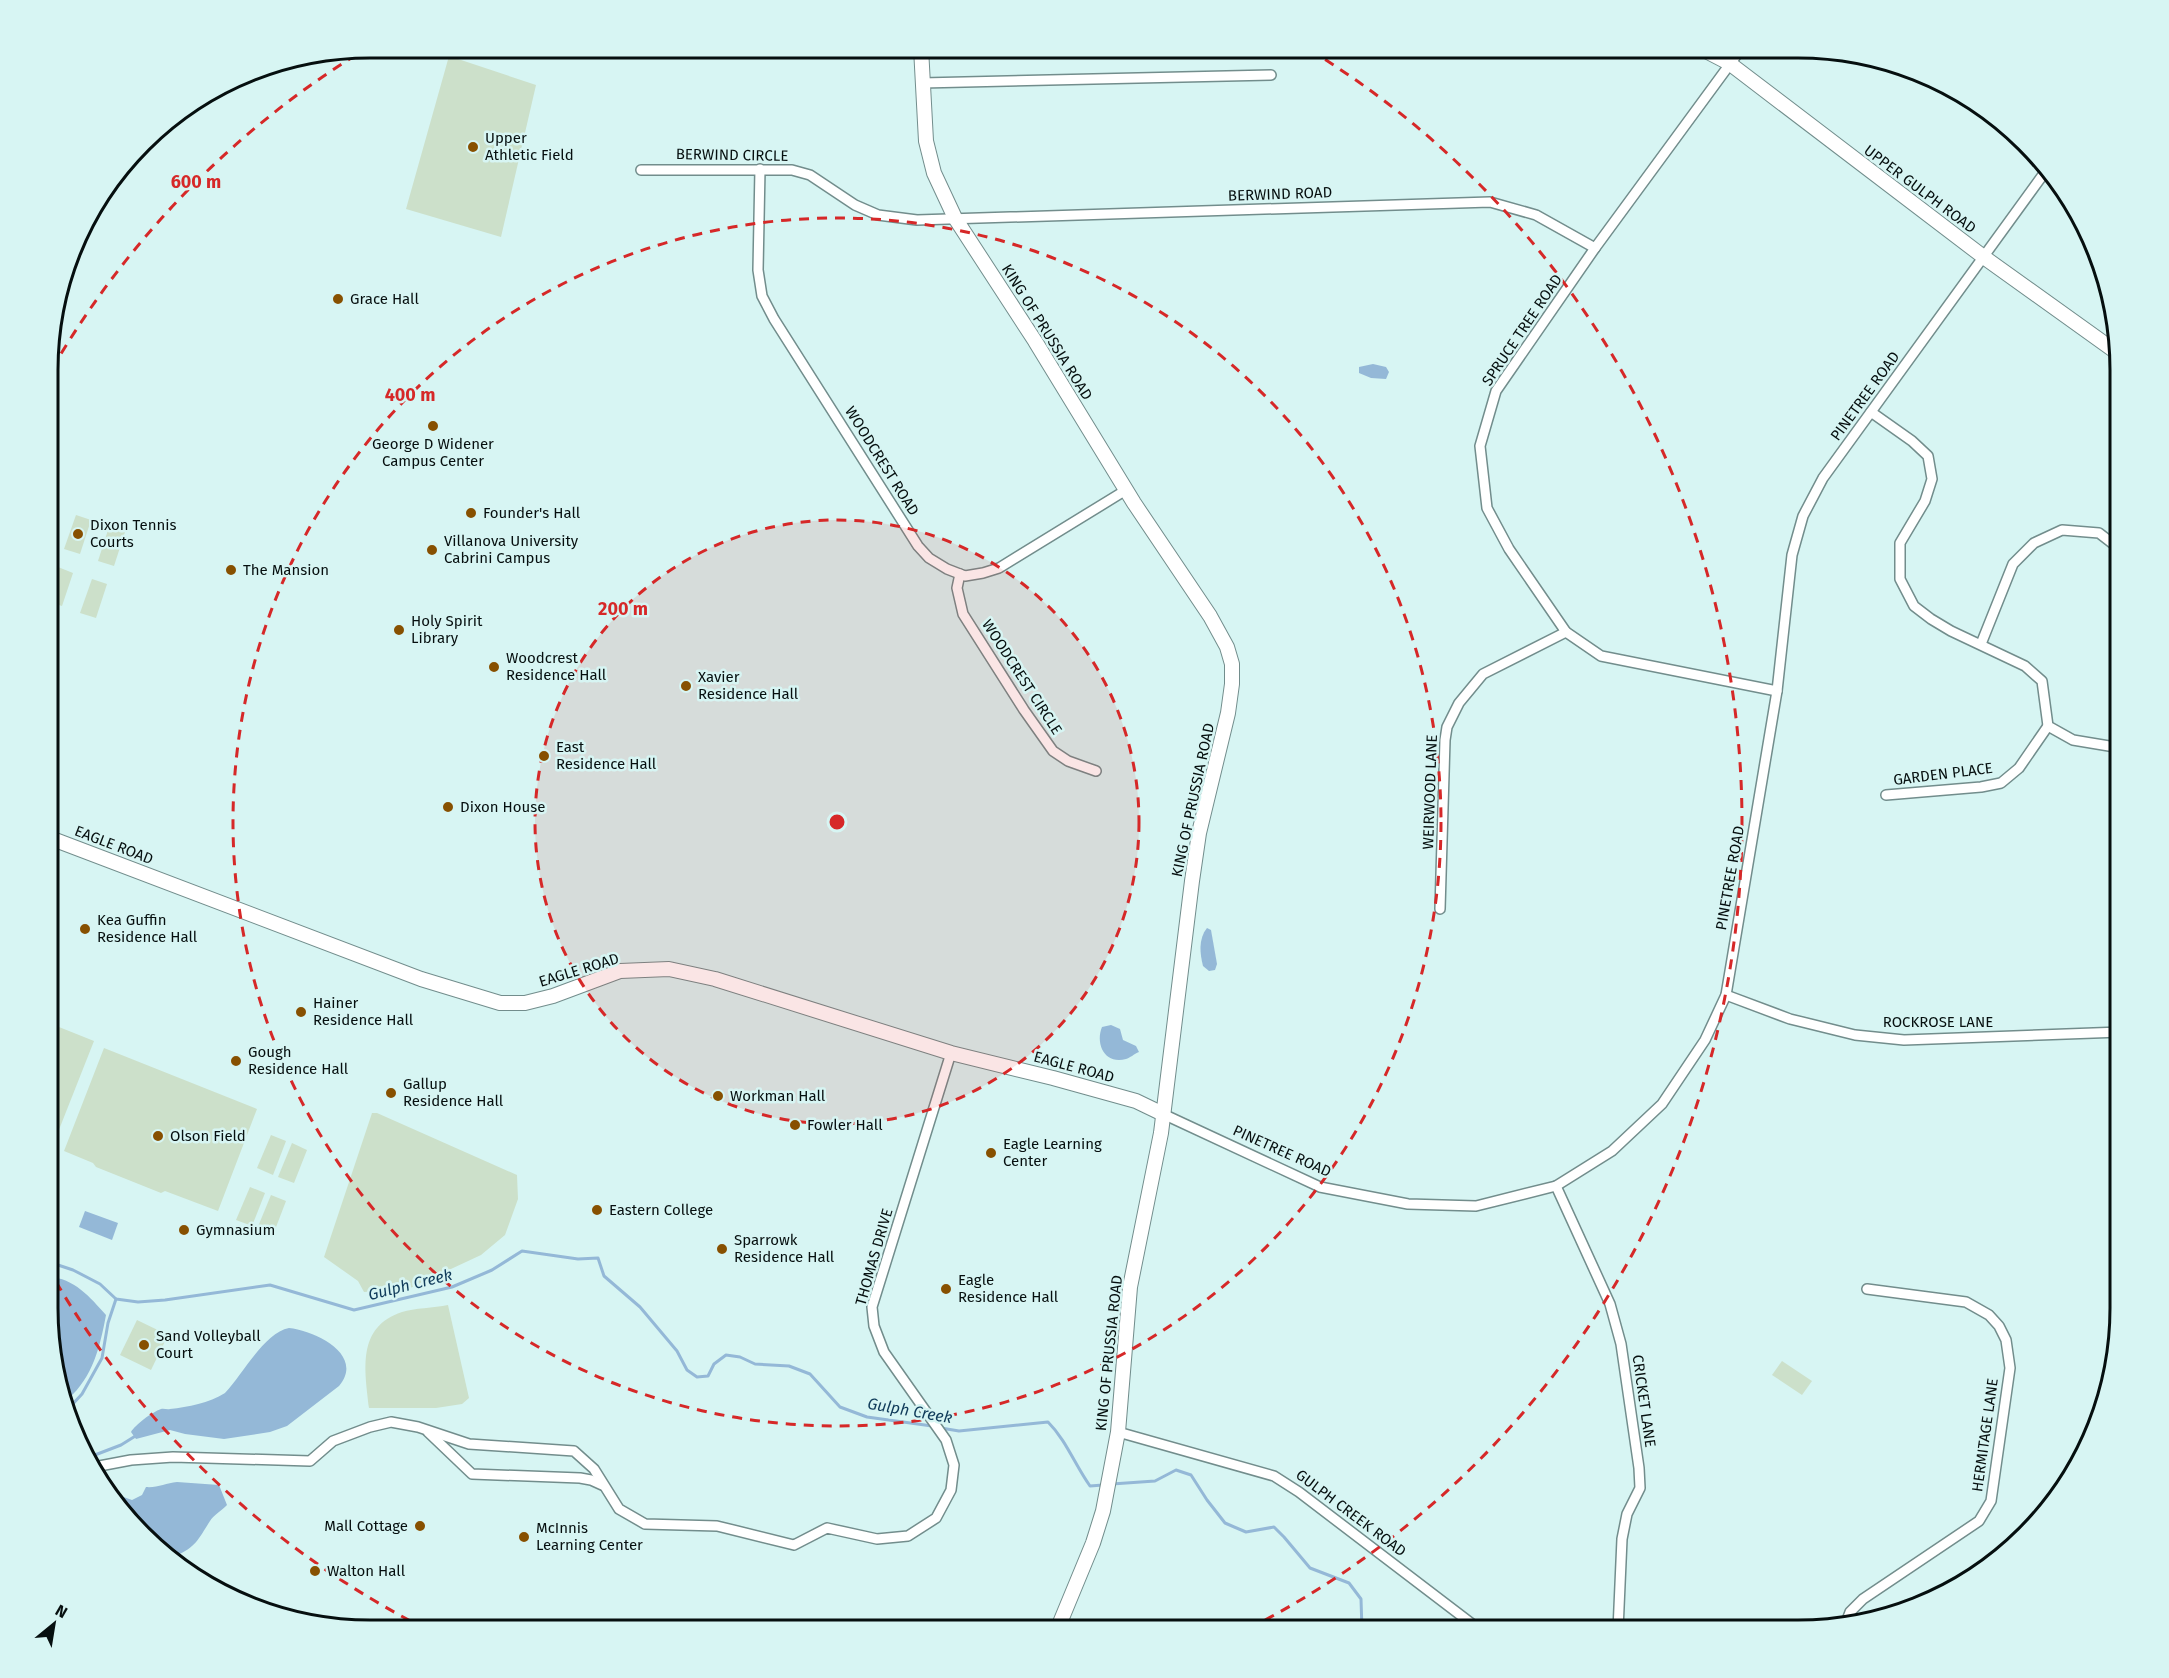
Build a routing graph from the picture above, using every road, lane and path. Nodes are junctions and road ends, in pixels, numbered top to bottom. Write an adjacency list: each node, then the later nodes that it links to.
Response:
1 (921, 58): 6 (street, KING OF PRUSSIA ROAD)
2 (1719, 58): 4 (street, UPPER GULPH ROAD)
3 (1733, 58): 4 (street, SPRUCE TREE ROAD)
4 (1729, 63): 11 (street, SPRUCE TREE ROAD); 12 (street, UPPER GULPH ROAD)
5 (1271, 75): 6 (street)
6 (922, 83): 10 (street, KING OF PRUSSIA ROAD)
7 (760, 169): 8 (street, BERWIND CIRCLE); 10 (street, BERWIND CIRCLE); 17 (street, WOODCREST ROAD)
8 (641, 170)
9 (2042, 176): 12 (street, PINETREE ROAD)
10 (955, 218): 11 (street, BERWIND ROAD); 15 (street, KING OF PRUSSIA ROAD)
11 (1596, 248): 18 (street, SPRUCE TREE ROAD)
12 (1984, 258): 13 (street, UPPER GULPH ROAD); 14 (street, PINETREE ROAD)
13 (2110, 347)
14 (1871, 412): 19 (street); 20 (street, PINETREE ROAD)
15 (1126, 490): 17 (street); 30 (street, KING OF PRUSSIA ROAD)
16 (2110, 541): 19 (street)
17 (960, 574): 23 (street, WOODCREST CIRCLE)
18 (1566, 632): 20 (street, SPRUCE TREE ROAD); 26 (street, WEIRWOOD LANE)
19 (1981, 644): 21 (street)
20 (1777, 691): 27 (street, PINETREE ROAD)
21 (2048, 726): 22 (street); 24 (street, GARDEN PLACE)
22 (2110, 746)
23 (1096, 771)
24 (1886, 795)
25 (58, 841): 29 (street, EAGLE ROAD)
26 (1440, 909)
27 (1726, 994): 28 (street, ROCKROSE LANE); 31 (street, PINETREE ROAD)
28 (2110, 1032)
29 (951, 1053): 30 (street, EAGLE ROAD); 36 (street, THOMAS DRIVE)
30 (1163, 1114): 31 (street, PINETREE ROAD); 34 (street, KING OF PRUSSIA ROAD)
31 (1556, 1186): 40 (street, CRICKET LANE)
32 (1867, 1289): 37 (street, HERMITAGE LANE)
33 (426, 1430): 35 (street, THOMAS DRIVE); 36 (street); 36 (street, THOMAS DRIVE)
34 (1118, 1432): 38 (street, KING OF PRUSSIA ROAD); 39 (street, GULPH CREEK ROAD)
35 (102, 1466)
36 (602, 1485)
37 (1849, 1616)
38 (1061, 1620)
39 (1467, 1620)
40 (1618, 1620)

